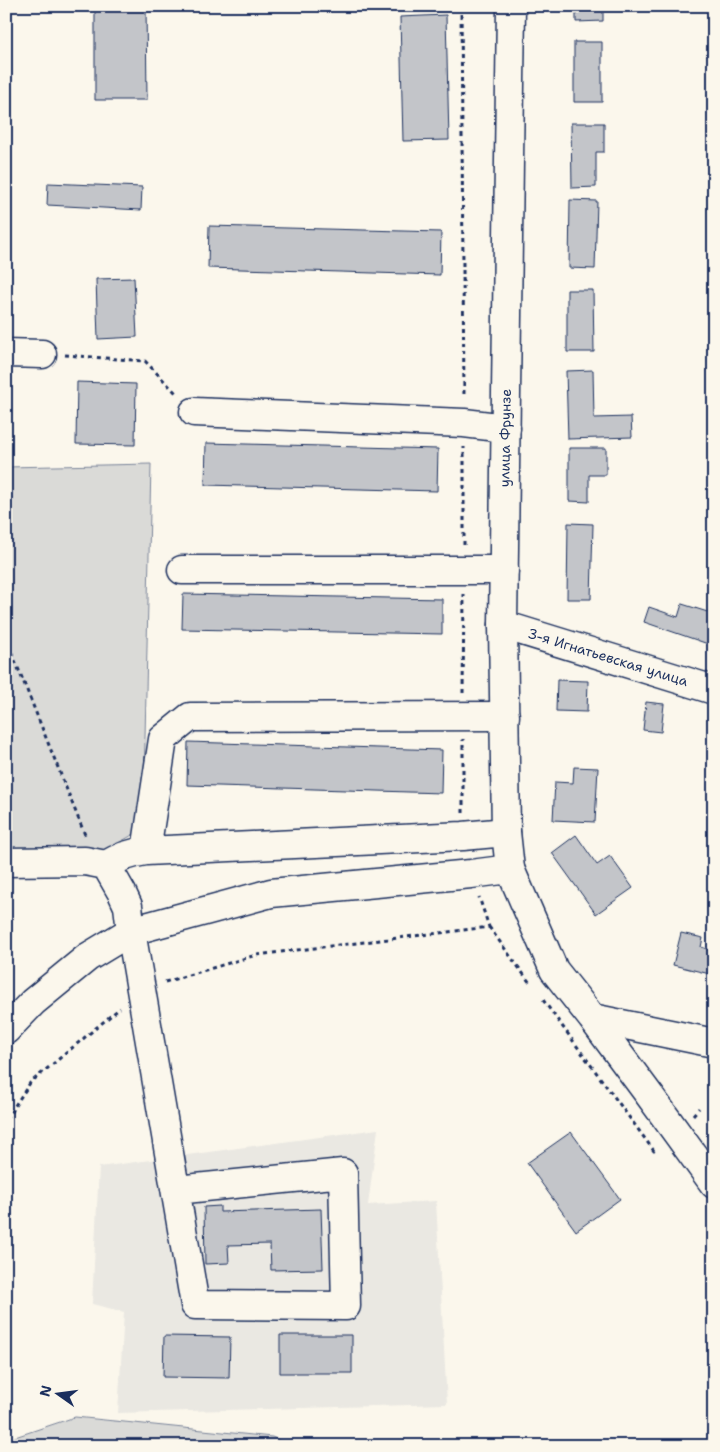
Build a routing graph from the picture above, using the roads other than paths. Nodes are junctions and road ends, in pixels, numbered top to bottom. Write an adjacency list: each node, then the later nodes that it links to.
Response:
1 (510, 6): 5 (main road, улица Фрунзе)
2 (6, 353): 3 (main road)
3 (42, 354)
4 (194, 412): 5 (main road)
5 (506, 428): 7 (main road, улица Фрунзе)
6 (182, 570): 7 (main road)
7 (504, 570): 8 (main road, улица Фрунзе)
8 (503, 625): 9 (main road, 3-я Игнатьевская улица); 10 (main road, улица Фрунзе)
9 (714, 690)
10 (505, 716): 11 (main road, улица Фрунзе); 12 (main road)
11 (506, 832): 12 (main road); 15 (main road, улица Фрунзе)
12 (146, 851): 14 (main road)
13 (6, 862): 14 (main road)
14 (106, 865): 16 (main road)
15 (510, 869): 16 (main road); 17 (main road, улица Фрунзе)
16 (132, 931): 18 (main road); 21 (main road)
17 (592, 1018): 19 (main road); 20 (main road, улица Фрунзе)
18 (6, 1030)
19 (714, 1043)
20 (714, 1184)
21 (176, 1190): 21 (main road)

